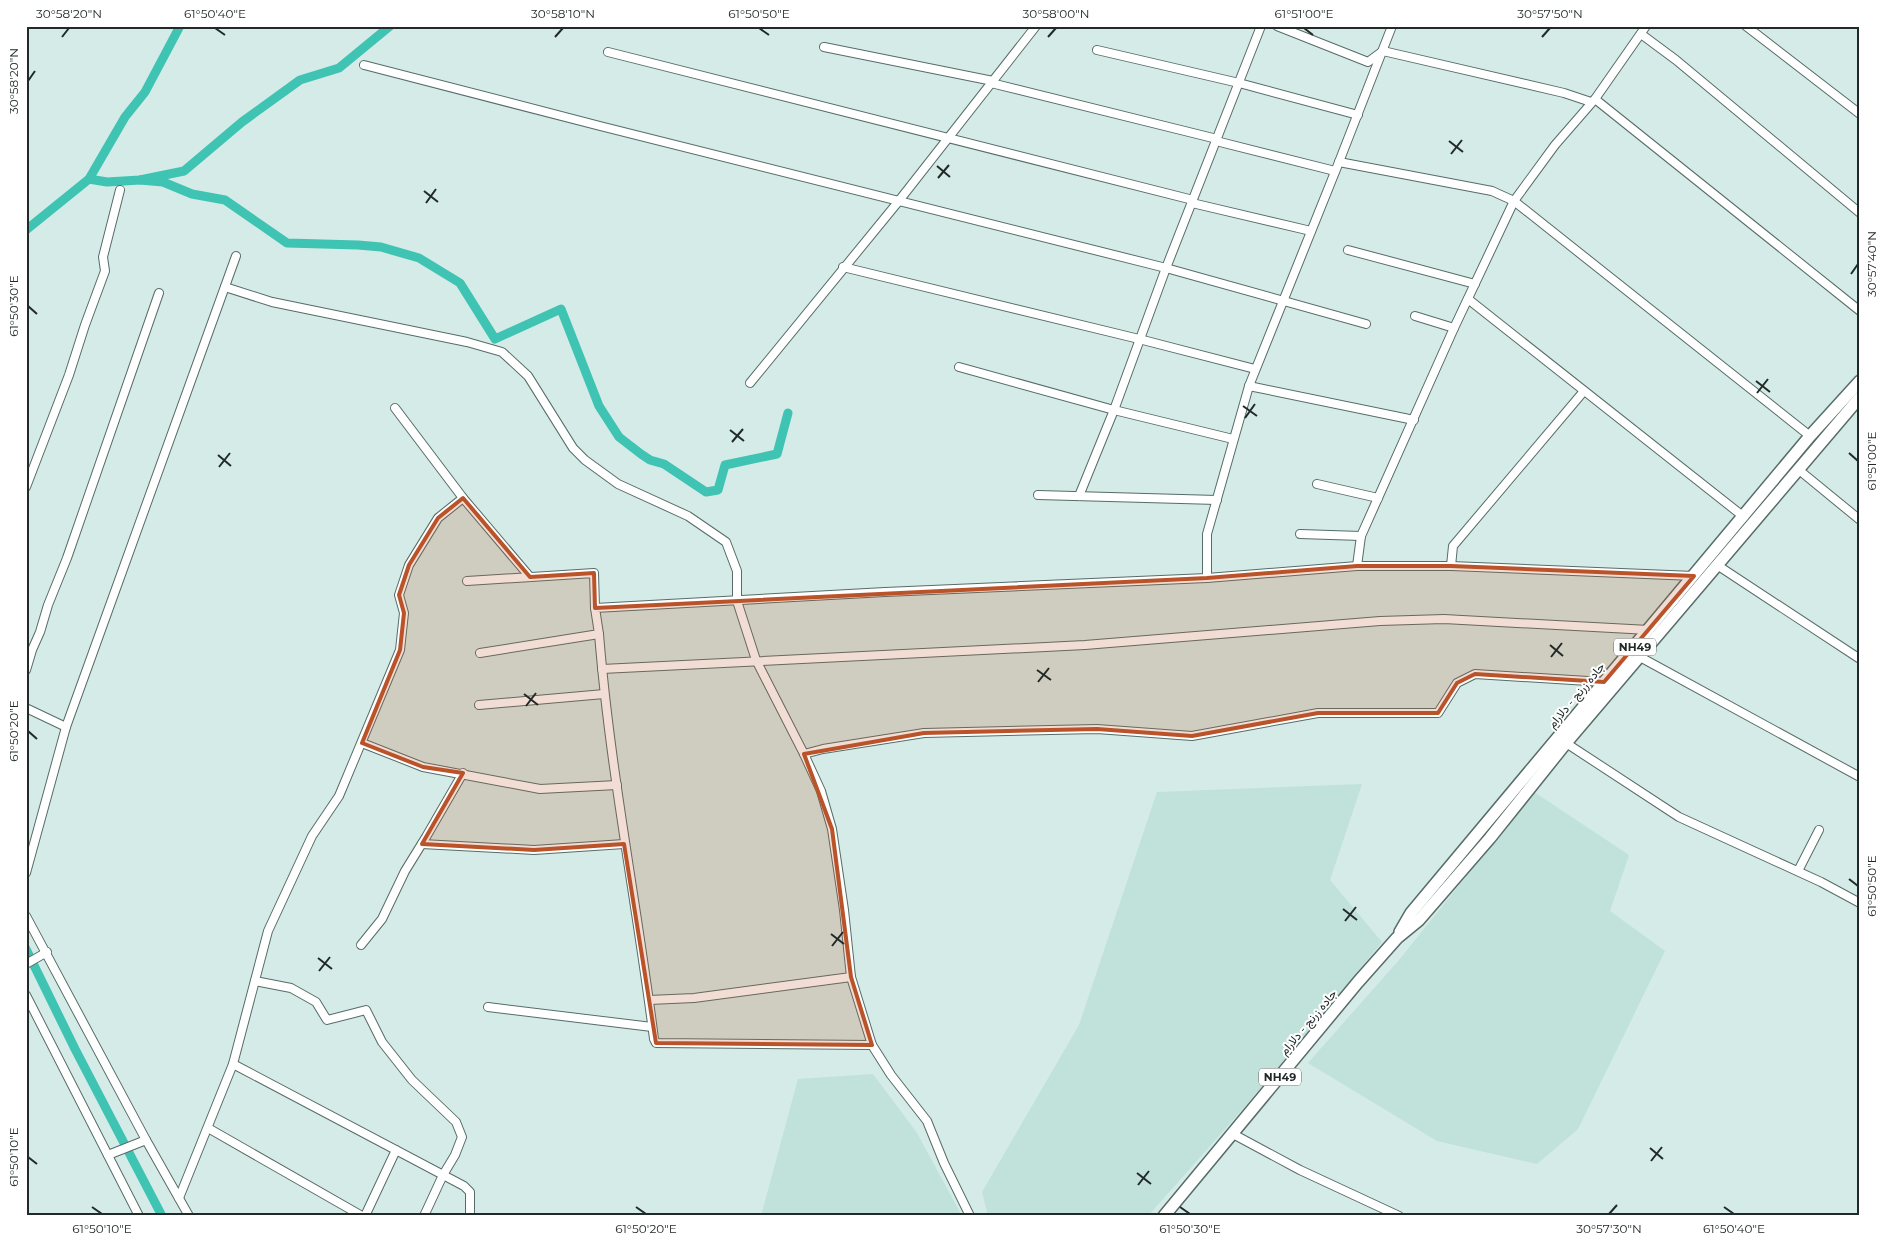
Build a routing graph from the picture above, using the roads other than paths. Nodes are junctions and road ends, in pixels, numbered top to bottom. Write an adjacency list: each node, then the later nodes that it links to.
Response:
1 (1036, 26): 13 (street)
2 (1261, 26): 14 (street)
3 (1278, 26): 10 (street)
4 (1392, 26): 10 (street)
5 (1646, 26): 7 (street)
6 (1746, 26): 16 (street)
7 (1641, 34): 15 (street); 26 (street)
8 (824, 47): 13 (street)
9 (1097, 50): 14 (street)
10 (1383, 51): 15 (street); 17 (street)
11 (608, 52): 18 (street)
12 (364, 65): 24 (street)
13 (992, 82): 18 (street); 19 (street)
14 (1239, 83): 17 (street); 19 (street)
15 (1593, 100): 23 (street); 37 (street)
16 (1860, 114)
17 (1358, 115): 20 (street)
18 (948, 138): 24 (street); 25 (street)
19 (1217, 140): 21 (street); 25 (street)
20 (1339, 162): 21 (street); 23 (street)
21 (1336, 171): 27 (street)
22 (120, 190): 56 (street)
23 (1514, 201): 32 (street); 52 (street)
24 (898, 202): 30 (street); 31 (street)
25 (1192, 202): 27 (street); 31 (street)
26 (1860, 212)
27 (1311, 231): 36 (street)
28 (1348, 250): 32 (street)
29 (236, 256): 33 (street)
30 (843, 267): 41 (street); 45 (street)
31 (1166, 268): 36 (street); 41 (street)
32 (1476, 284): 35 (street)
33 (225, 287): 73 (street); 87 (street)
34 (159, 293): 82 (street)
35 (1468, 299): 40 (street); 47 (street)
36 (1283, 300): 39 (street); 43 (street)
37 (1860, 311)
38 (1415, 316): 40 (street)
39 (1366, 324)
40 (1454, 328): 51 (street)
41 (1139, 339): 43 (street); 50 (street)
42 (959, 367): 50 (street)
43 (1255, 369): 46 (street)
44 (1860, 381): 52 (highway, جاده زرنج - دلارام / NH49)
45 (750, 383)
46 (1249, 386): 51 (street); 53 (street)
47 (1584, 391): 62 (street); 68 (street)
48 (1858, 402): 54 (highway, جاده زرنج - دلارام / NH49)
49 (395, 408): 59 (street)
50 (1114, 410): 53 (street); 58 (street)
51 (1414, 420): 60 (street)
52 (1810, 436): 62 (highway, جاده زرنج - دلارام / NH49)
53 (1233, 439): 61 (street)
54 (1799, 470): 63 (street); 66 (highway, جاده زرنج - دلارام / NH49)
55 (1317, 484): 60 (street)
56 (26, 487)
57 (1038, 495): 58 (street)
58 (1080, 496): 61 (street)
59 (463, 498): 69 (street); 88 (street)
60 (1378, 498): 65 (street)
61 (1217, 500): 71 (street)
62 (1744, 517): 70 (highway, جاده زرنج - دلارام / NH49)
63 (1860, 520)
64 (1300, 534): 65 (street)
65 (1360, 536): 67 (street)
66 (1717, 565): 78 (highway, جاده زرنج - دلارام / NH49); 79 (street)
67 (1357, 566): 68 (street); 71 (street)
68 (1451, 566): 70 (street)
69 (530, 576): 72 (street); 74 (street)
70 (1694, 576): 75 (highway, جاده زرنج - دلارام / NH49)
71 (1207, 578): 73 (street)
72 (467, 581)
73 (737, 601): 74 (street); 80 (street)
74 (595, 608): 76 (street)
75 (1649, 630): 80 (street); 83 (highway, جاده زرنج - دلارام / NH49)
76 (599, 634): 77 (street); 81 (street)
77 (480, 653)
78 (1640, 657): 89 (highway, جاده زرنج - دلارام / NH49); 92 (street)
79 (1860, 659)
80 (756, 660): 81 (street); 90 (street)
81 (602, 669): 84 (street)
82 (26, 670)
83 (1604, 682): 90 (street); 101 (highway, جاده زرنج - دلارام / NH49)
84 (604, 694): 85 (street); 93 (street)
85 (479, 705)
86 (26, 708): 87 (street)
87 (66, 727): 98 (street)
88 (362, 743): 91 (street); 106 (street)
89 (1566, 744): 97 (street); 101 (highway, جاده زرنج - دلارام / NH49)
90 (804, 754): 105 (street)
91 (463, 774): 93 (street); 95 (street)
92 (1860, 777)
93 (617, 785): 96 (street)
94 (1819, 830): 97 (street)
95 (422, 844): 96 (street); 102 (street)
96 (624, 844): 108 (street)
97 (1798, 871): 99 (street)
98 (26, 873)
99 (1860, 904)
100 (26, 916): 103 (street)
101 (1397, 938): 114 (highway, جاده زرنج - دلارام / NH49)
102 (361, 945)
103 (47, 952): 104 (street); 115 (street)
104 (26, 964)
105 (851, 978): 108 (street); 111 (street)
106 (255, 981): 112 (street); 118 (street)
107 (26, 995): 117 (street)
108 (649, 1000): 110 (street)
109 (488, 1007): 110 (street)
110 (652, 1027): 111 (street)
111 (872, 1045): 125 (street)
112 (233, 1064): 113 (street); 116 (street)
113 (208, 1128): 119 (street); 122 (street)
114 (1233, 1134): 126 (highway, جاده زرنج - دلارام / NH49); 127 (street)
115 (146, 1140): 117 (street); 119 (street)
116 (396, 1150): 118 (street); 122 (street)
117 (108, 1155): 120 (street)
118 (443, 1175): 123 (street); 124 (street)
119 (179, 1198): 121 (street)
120 (139, 1216)
121 (189, 1216)
122 (364, 1216)
123 (424, 1216)
124 (470, 1216)
125 (970, 1216)
126 (1164, 1216)
127 (1399, 1216)

